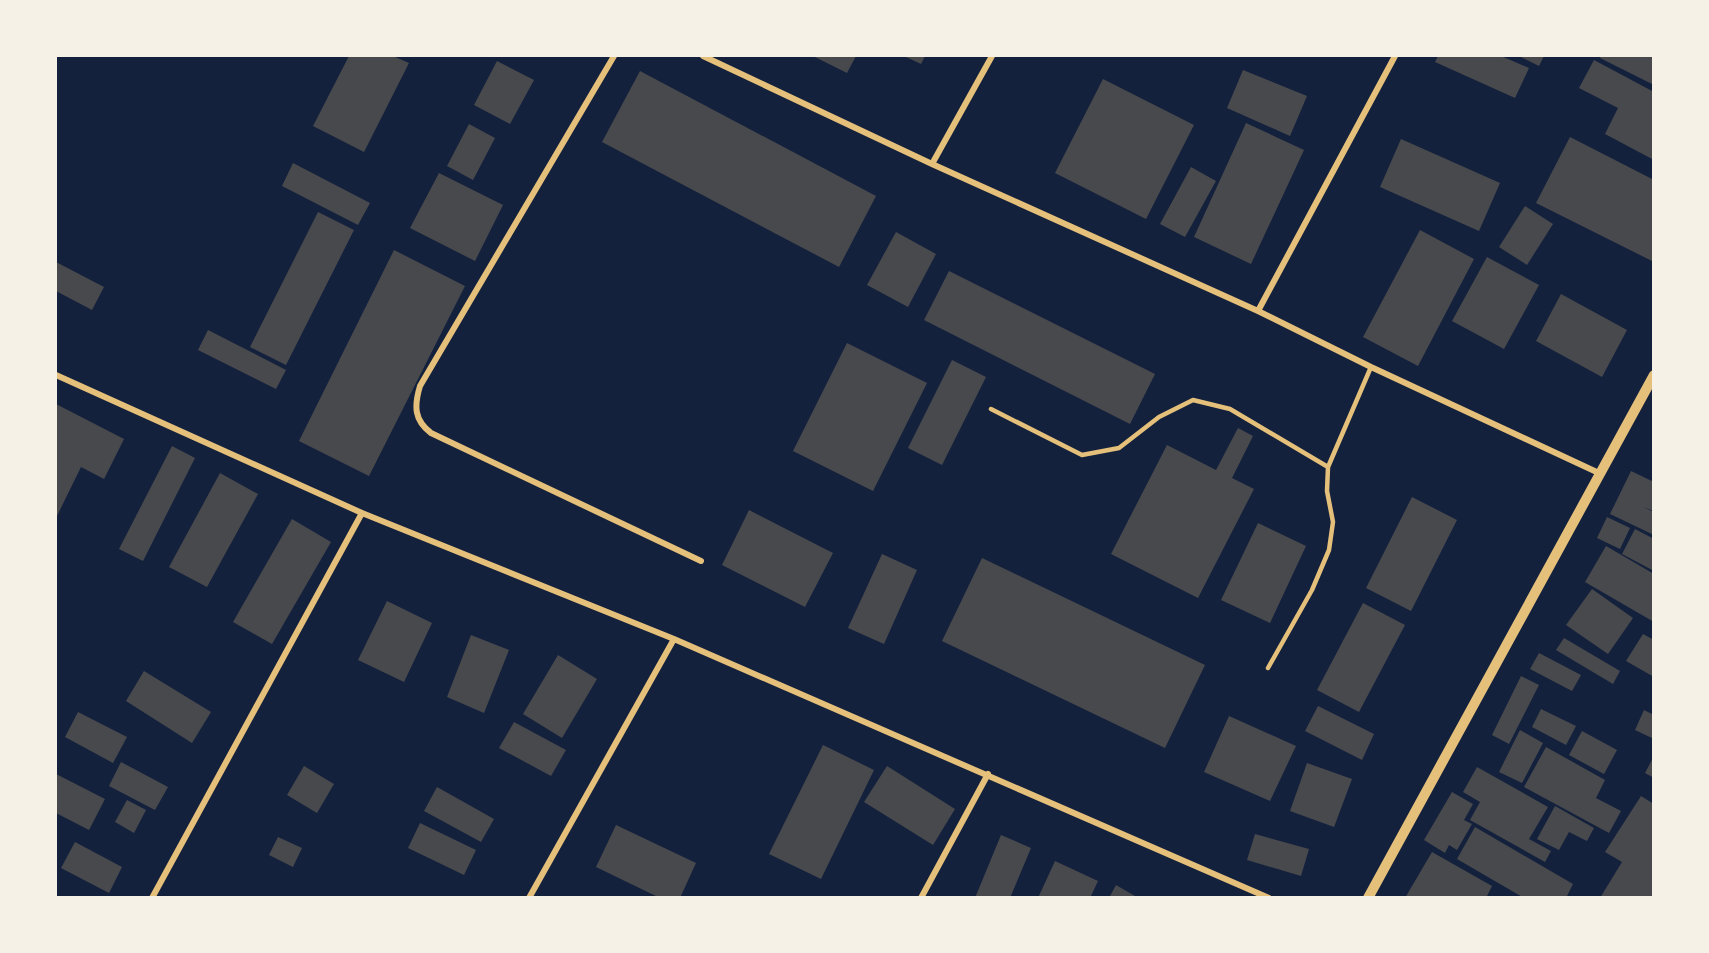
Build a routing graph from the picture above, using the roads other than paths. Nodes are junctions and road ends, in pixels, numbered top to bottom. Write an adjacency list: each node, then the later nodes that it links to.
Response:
1 (614, 56): 14 (street)
2 (703, 56): 5 (street)
3 (992, 56): 5 (street)
4 (1395, 56): 6 (street)
5 (932, 164): 6 (street)
6 (1258, 312): 7 (street)
7 (1371, 367): 11 (lane); 12 (street)
8 (56, 375): 13 (street)
9 (1653, 375): 12 (street)
10 (992, 409): 11 (lane)
11 (1328, 467): 16 (lane)
12 (1601, 474): 22 (street)
13 (362, 513): 15 (street); 18 (street)
14 (701, 561)
15 (674, 639): 17 (street); 19 (street)
16 (1268, 668)
17 (988, 774): 20 (street); 21 (street)
18 (152, 897)
19 (529, 897)
20 (921, 897)
21 (1269, 897)
22 (1368, 897)

